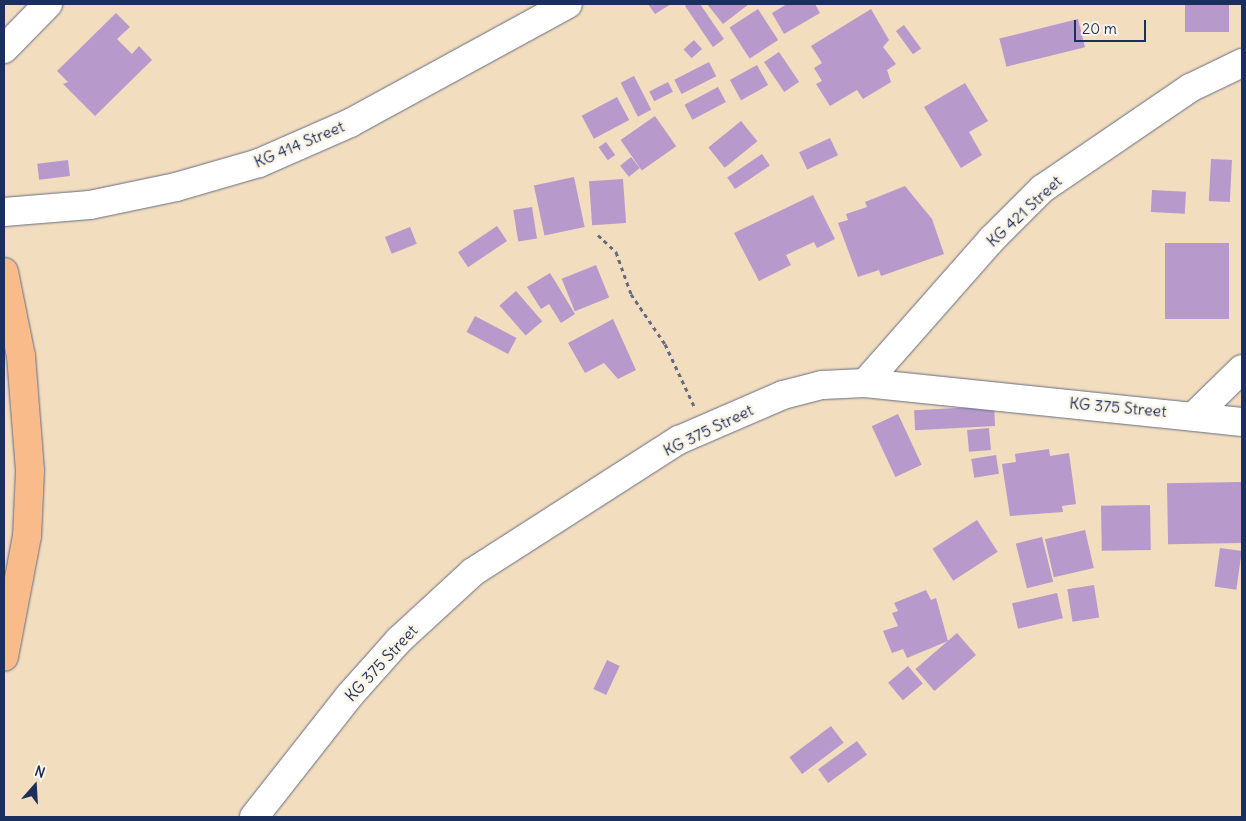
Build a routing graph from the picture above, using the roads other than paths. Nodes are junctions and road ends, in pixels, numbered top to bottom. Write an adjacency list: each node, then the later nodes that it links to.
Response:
1 (48, 4): 3 (street)
2 (568, 4): 5 (street, KG 414 Street)
3 (4, 49)
4 (1242, 63): 8 (street, KG 421 Street)
5 (4, 212)
6 (4, 272): 11 (main road)
7 (1242, 369): 9 (street)
8 (865, 383): 9 (street, KG 375 Street); 12 (street, KG 375 Street)
9 (1196, 414): 10 (street, KG 375 Street)
10 (1242, 422)
11 (4, 655)
12 (254, 817)

